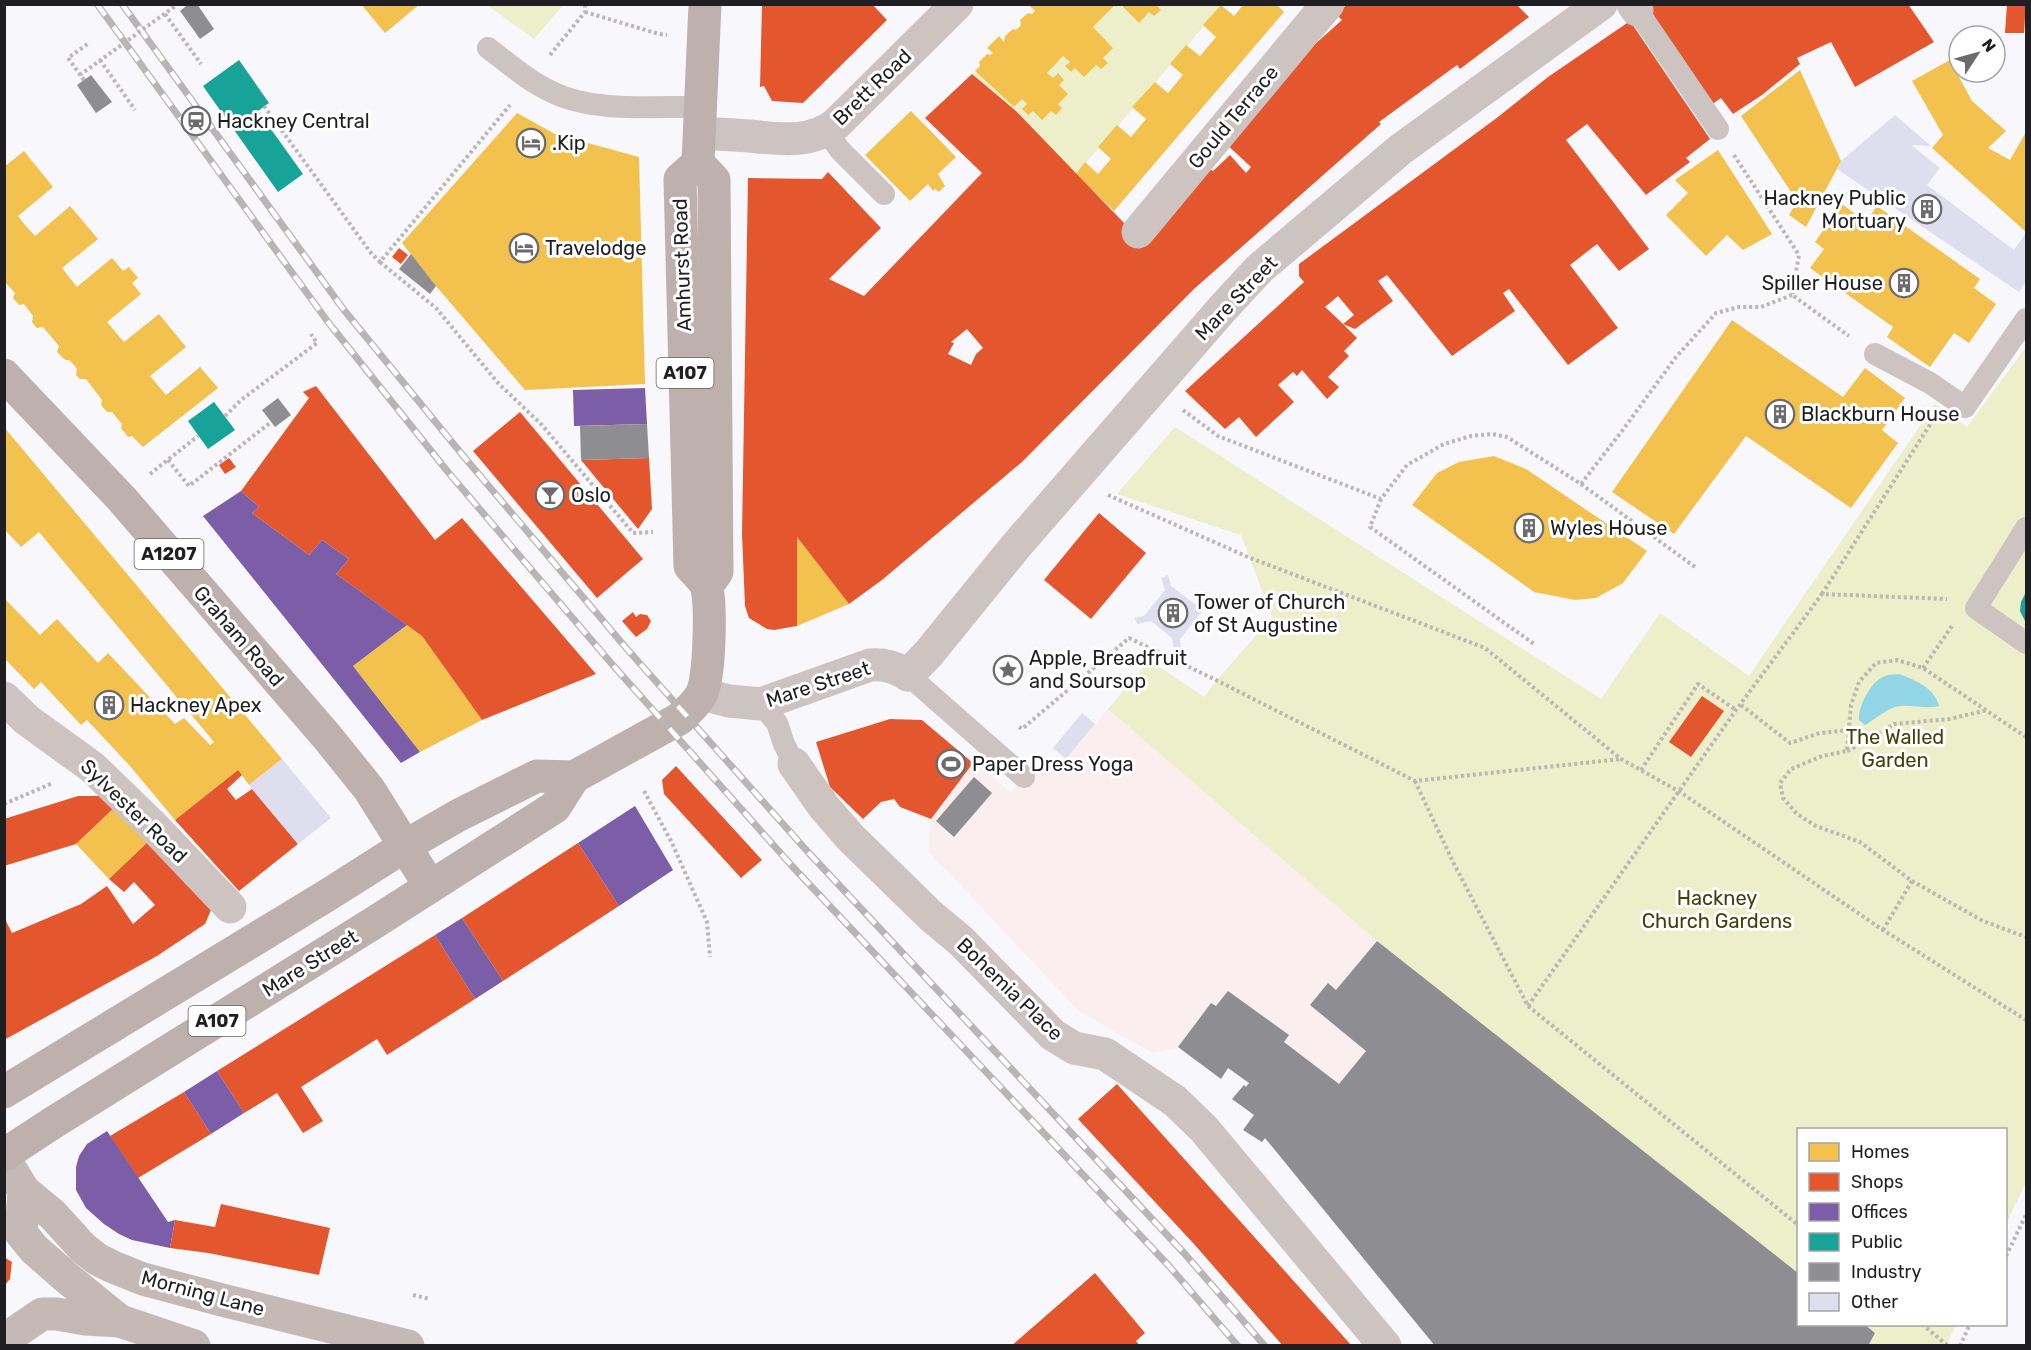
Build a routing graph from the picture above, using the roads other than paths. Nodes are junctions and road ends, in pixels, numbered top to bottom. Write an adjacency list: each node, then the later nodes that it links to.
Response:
1 (705, 4): 10 (main road)
2 (957, 4): 9 (street, Brett Road)
3 (1328, 4): 12 (street, Gould Terrace)
4 (1601, 4): 6 (street, Mare Street)
5 (1635, 7): 8 (lane)
6 (1560, 15): 18 (street, Mare Street)
7 (488, 48): 10 (lane)
8 (1718, 129)
9 (827, 131): 10 (street, Brett Road); 11 (lane)
10 (700, 134): 19 (main road, Amhurst Road / A107)
11 (884, 194)
12 (1138, 232)
13 (2026, 319): 14 (lane)
14 (1875, 354)
15 (4, 375): 25 (main road, Graham Road / A1207)
16 (2026, 528): 17 (lane)
17 (2026, 642)
18 (919, 664): 21 (street, Mare Street); 24 (lane)
19 (702, 694): 21 (street, Mare Street); 23 (main road)
20 (4, 698): 27 (street, Sylvester Road)
21 (761, 704): 22 (lane, Bohemia Place)
22 (794, 764): 35 (street, Bohemia Place)
23 (573, 777): 25 (main road, A107); 26 (main road, Mare Street / A107)
24 (1024, 777)
25 (405, 846): 26 (main road, Graham Road / A1207); 28 (main road, A107)
26 (430, 886): 29 (main road, Mare Street / A107)
27 (230, 907)
28 (4, 1092)
29 (4, 1157): 30 (main road, Morning Lane)
30 (24, 1191): 31 (main road); 33 (main road, Morning Lane)
31 (120, 1321): 32 (main road); 34 (main road)
32 (4, 1340)
33 (403, 1345)
34 (194, 1346)
35 (1385, 1346)

